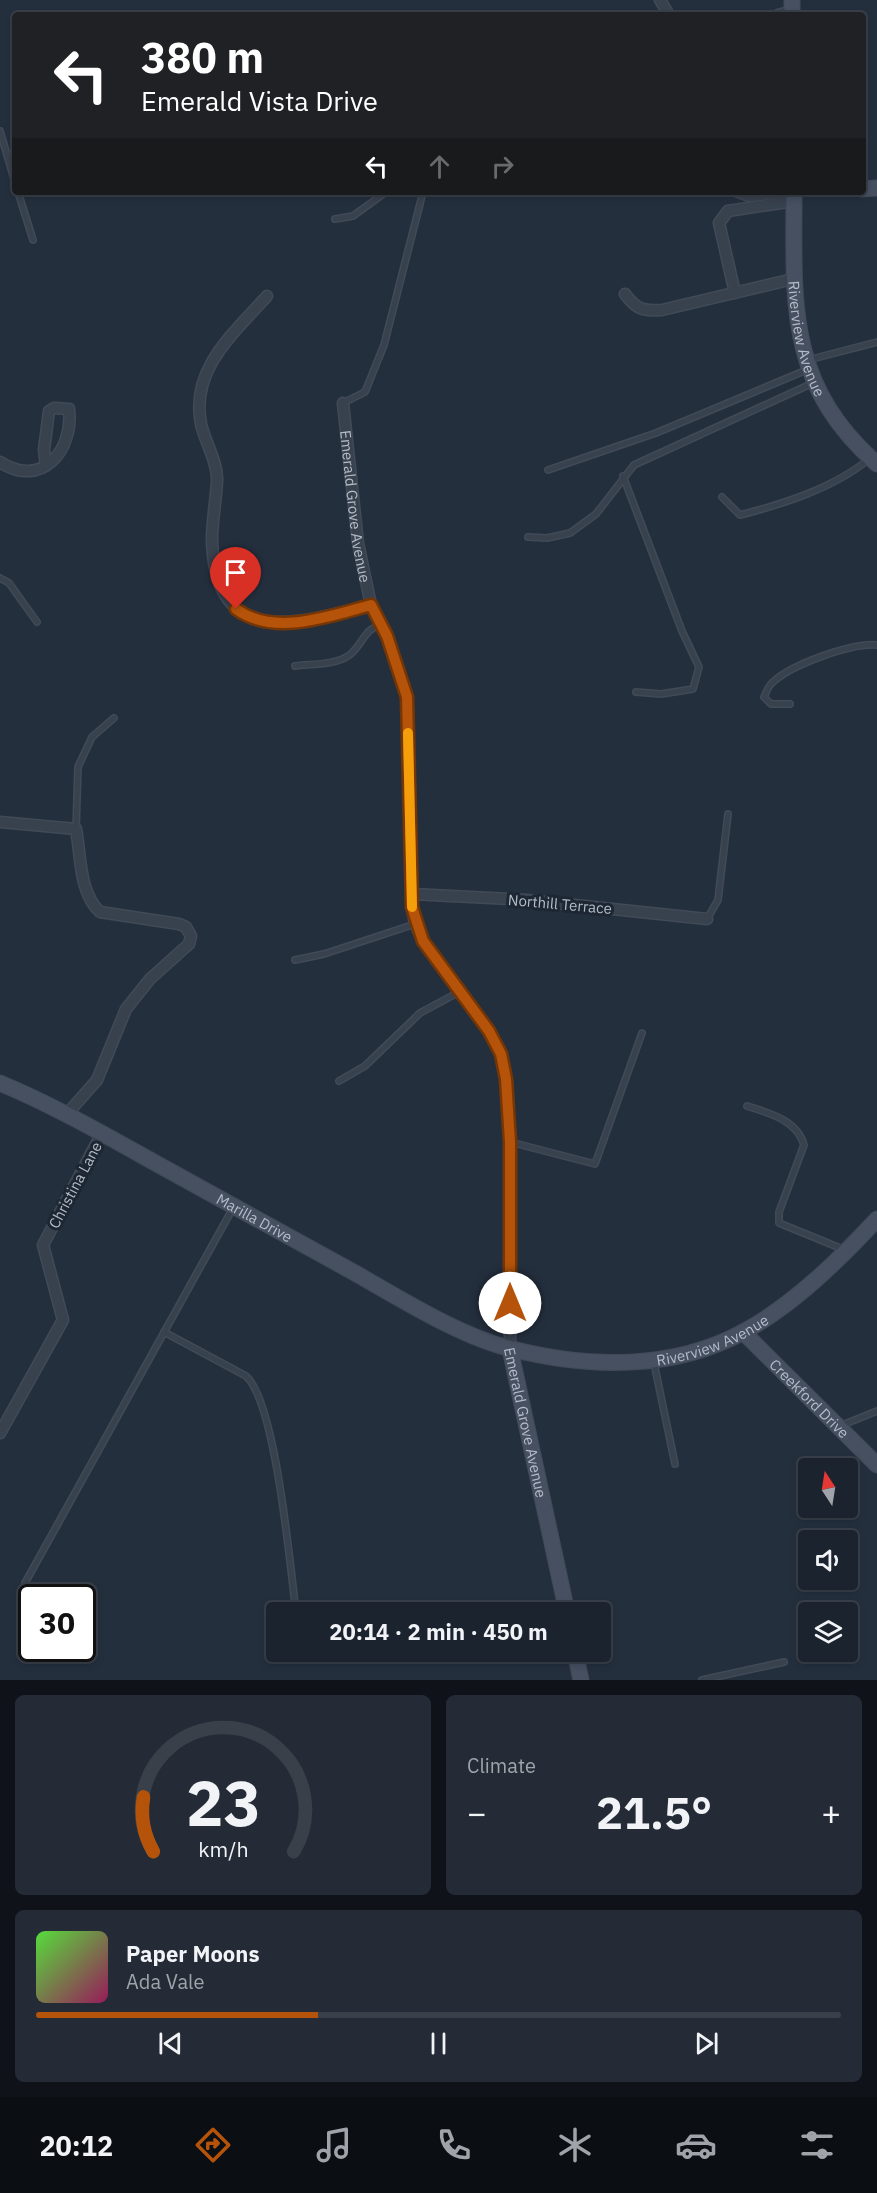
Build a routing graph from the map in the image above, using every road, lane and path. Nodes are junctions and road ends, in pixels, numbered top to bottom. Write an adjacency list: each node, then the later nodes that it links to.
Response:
1 (0, 130): 3 (lane)
2 (12, 156): 3 (lane)
3 (7, 157): 4 (lane)
4 (12, 173)
5 (19, 195): 11 (lane)
6 (382, 195): 10 (lane)
7 (422, 195): 18 (lane)
8 (746, 195): 9 (street)
9 (794, 195): 12 (street, Riverview Avenue); 13 (street)
10 (335, 219)
11 (33, 240)
12 (793, 279): 13 (street); 17 (street, Riverview Avenue)
13 (735, 293): 14 (street)
14 (625, 294)
15 (267, 296): 27 (street)
16 (877, 342): 17 (lane)
17 (810, 371): 19 (street, Riverview Avenue); 22 (lane); 23 (lane)
18 (343, 403): 27 (street, Emerald Grove Avenue)
19 (874, 461): 24 (lane)
20 (0, 462): 21 (street)
21 (45, 465): 21 (street)
22 (548, 470)
23 (623, 477): 25 (lane); 32 (lane)
24 (722, 496)
25 (528, 537)
26 (0, 578): 28 (lane)
27 (371, 605): 29 (street, Emerald Grove Avenue)
28 (37, 622)
29 (382, 624): 31 (lane); 38 (street, Emerald Grove Avenue)
30 (877, 645): 33 (lane)
31 (295, 666)
32 (636, 692)
33 (790, 704)
34 (114, 718): 37 (lane)
35 (728, 814): 39 (lane)
36 (0, 822): 37 (street)
37 (76, 829): 47 (street)
38 (412, 894): 39 (street, Northill Terrace); 40 (street, Emerald Grove Avenue)
39 (707, 919)
40 (415, 924): 41 (lane); 42 (street, Emerald Grove Avenue)
41 (295, 960)
42 (459, 992): 44 (lane); 49 (street, Emerald Grove Avenue)
43 (642, 1033): 49 (lane)
44 (339, 1081)
45 (0, 1083): 47 (street, Marilla Drive)
46 (747, 1106): 52 (lane)
47 (67, 1114): 48 (street, Marilla Drive)
48 (102, 1133): 50 (street, Marilla Drive); 59 (street, Christina Lane)
49 (510, 1142): 55 (street, Emerald Grove Avenue)
50 (233, 1206): 53 (lane); 55 (street, Marilla Drive)
51 (874, 1227): 52 (street, Riverview Avenue)
52 (846, 1250): 54 (street, Riverview Avenue)
53 (164, 1332): 62 (lane); 63 (lane)
54 (744, 1332): 56 (street, Riverview Avenue); 58 (street, Creekford Drive)
55 (510, 1349): 56 (street, Riverview Avenue); 64 (street, Emerald Grove Avenue)
56 (653, 1360): 60 (lane)
57 (877, 1411): 58 (lane)
58 (838, 1426): 61 (street, Creekford Drive)
59 (0, 1433)
60 (675, 1464)
61 (877, 1465)
62 (25, 1583)
63 (295, 1602)
64 (565, 1602)
65 (577, 1662): 67 (street)
66 (784, 1662): 68 (lane)
67 (580, 1680)
68 (702, 1680)

